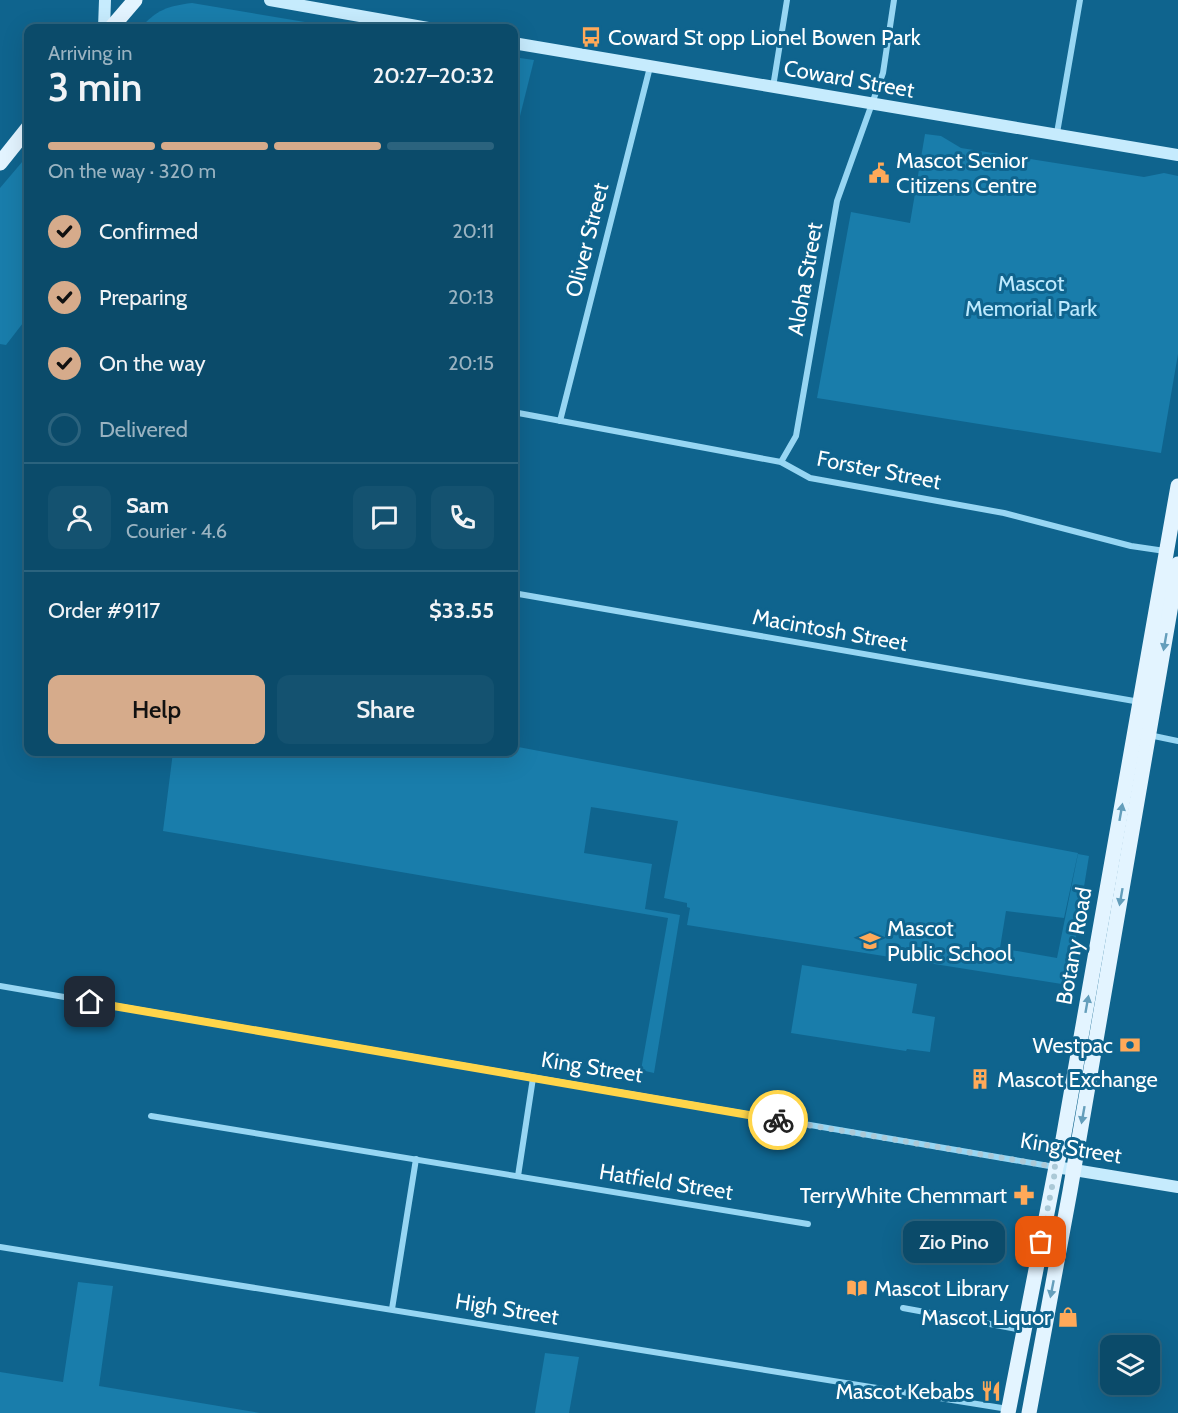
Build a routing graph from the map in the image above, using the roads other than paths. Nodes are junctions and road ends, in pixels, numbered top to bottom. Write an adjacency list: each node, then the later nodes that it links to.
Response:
1 (105, 0): 7 (street)
2 (135, 0): 8 (main road)
3 (270, 0): 9 (street)
4 (787, 0): 12 (street)
5 (894, 0): 13 (street, Aloha Street)
6 (1080, 0): 15 (street)
7 (104, 24)
8 (114, 24)
9 (405, 24)
10 (518, 44): 11 (street, Coward Street)
11 (650, 67): 12 (street, Coward Street); 19 (street, Oliver Street)
12 (773, 87): 13 (street, Coward Street)
13 (872, 104): 15 (street, Coward Street); 20 (street, Aloha Street)
14 (24, 133): 17 (main road)
15 (1057, 133): 16 (street, Coward Street)
16 (1178, 155)
17 (0, 163)
18 (518, 413): 19 (street, Forster Street)
19 (560, 421): 20 (street, Forster Street)
20 (781, 462): 22 (street, Forster Street)
21 (1178, 486): 22 (main road, Botany Road)
22 (1168, 551): 25 (main road, Botany Road)
23 (1178, 564): 26 (main road, Botany Road, one-way to 26)
24 (518, 594): 25 (street, Macintosh Street)
25 (1141, 702): 32 (main road, Botany Road, one-way to 25)
26 (1148, 735): 27 (street); 33 (main road, Botany Road, one-way to 33)
27 (1178, 741)
28 (0, 986): 29 (street, King Street)
29 (533, 1078): 32 (street, King Street); 34 (street)
30 (151, 1116): 31 (street, Hatfield Street)
31 (417, 1160): 34 (street, Hatfield Street); 39 (street)
32 (1056, 1167): 33 (street, King Street); 40 (main road, Botany Road)
33 (1074, 1170): 35 (street, King Street); 42 (main road, Botany Road, one-way to 42)
34 (518, 1176): 36 (street, Hatfield Street)
35 (1178, 1187)
36 (808, 1224)
37 (0, 1247): 39 (street, High Street)
38 (903, 1308): 40 (street)
39 (392, 1309): 41 (street, High Street)
40 (1023, 1330): 41 (main road, Botany Road)
41 (1008, 1411)
42 (1029, 1413)

